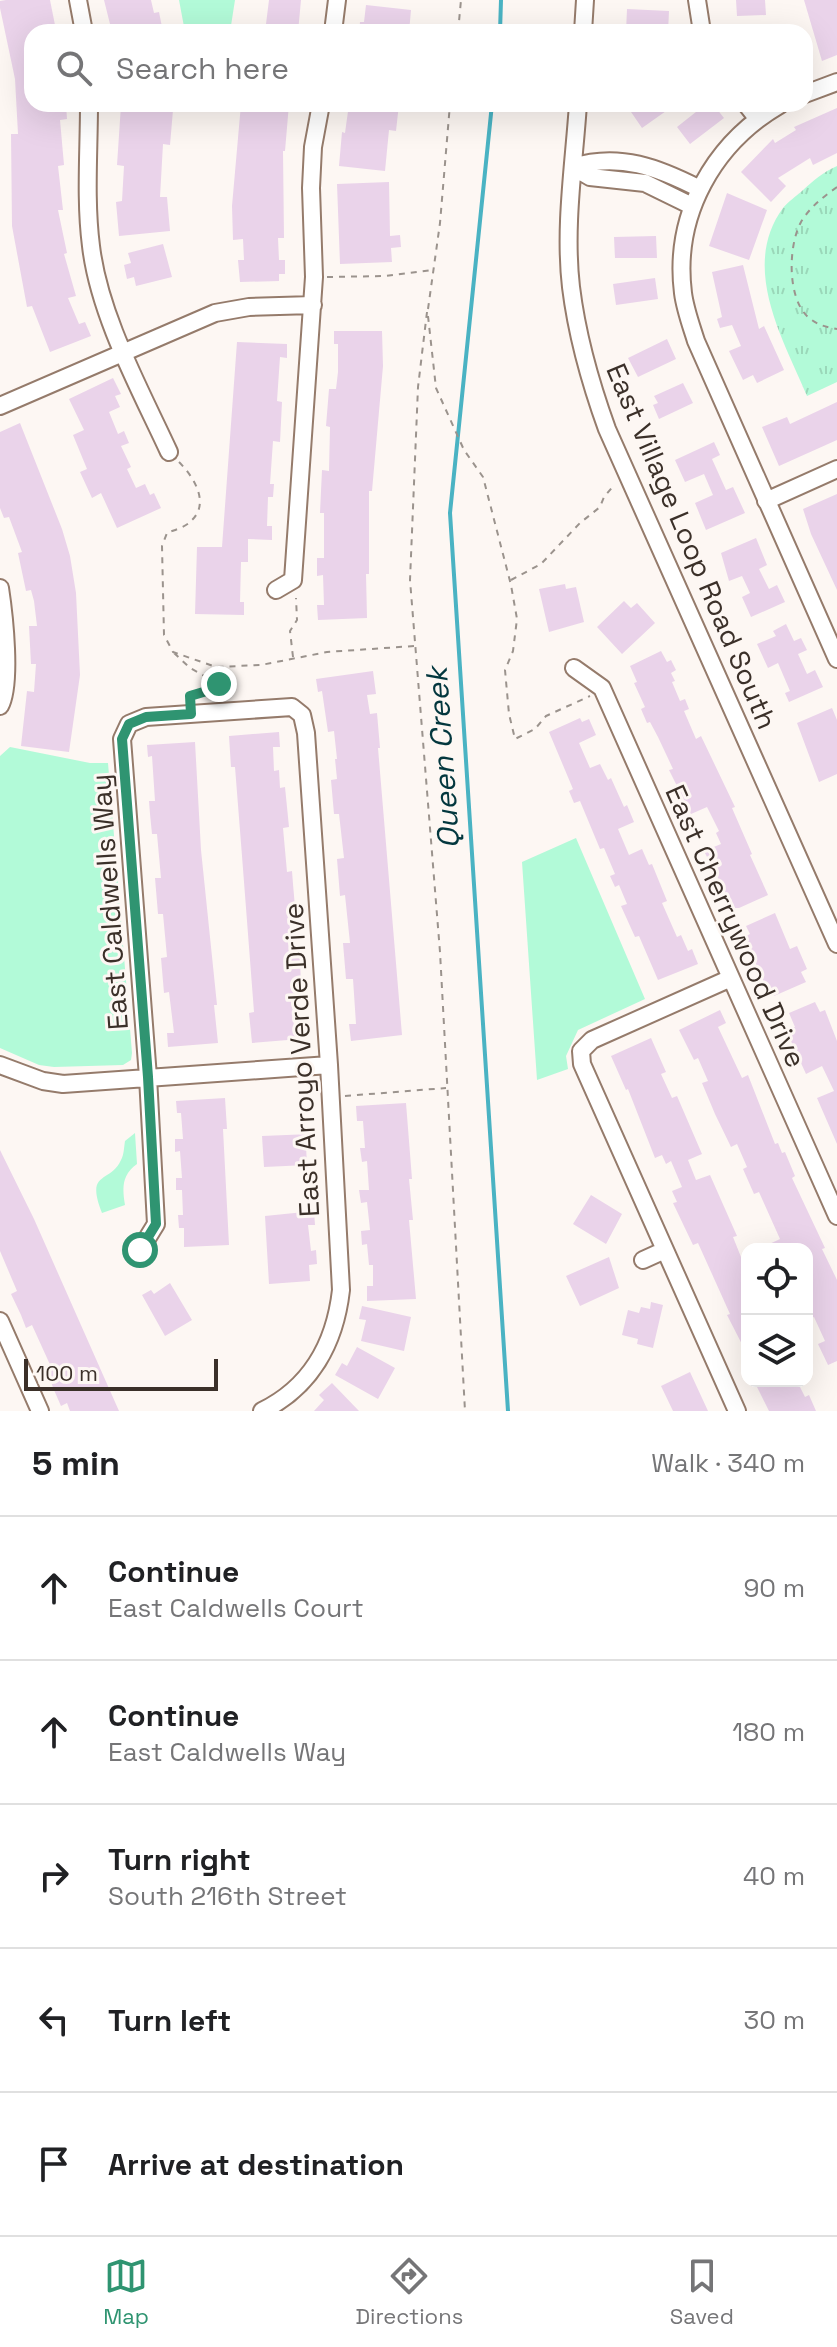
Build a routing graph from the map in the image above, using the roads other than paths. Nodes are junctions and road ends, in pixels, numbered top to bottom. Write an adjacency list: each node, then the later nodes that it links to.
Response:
1 (78, 0): 5 (street)
2 (337, 0): 6 (street)
3 (585, 0): 7 (street)
4 (697, 0): 8 (street)
5 (82, 24)
6 (334, 24)
7 (584, 24)
8 (701, 24)
9 (837, 82): 10 (street)
10 (813, 91)
11 (89, 112): 21 (street)
12 (320, 112): 20 (street)
13 (577, 112): 17 (street, East Village Loop Road South)
14 (752, 112): 16 (street)
15 (767, 112): 16 (street)
16 (757, 118): 18 (street)
17 (573, 167): 18 (street); 19 (street); 32 (street, East Village Loop Road South)
18 (700, 189): 19 (street)
19 (692, 206): 25 (street)
20 (313, 305): 21 (street); 27 (street)
21 (124, 352): 22 (street); 23 (street)
22 (0, 406)
23 (169, 452)
24 (837, 469): 25 (street)
25 (766, 501): 28 (street)
26 (0, 588): 30 (street)
27 (276, 590)
28 (837, 659)
29 (574, 668): 33 (street, East Cherrywood Drive)
30 (0, 706)
31 (129, 724): 35 (street, East Arroyo Verde Drive); 36 (street, East Caldwells Way)
32 (837, 944)
33 (731, 978): 37 (street, East Cherrywood Drive); 39 (street)
34 (0, 1065): 36 (street)
35 (329, 1065): 36 (street); 43 (street, East Arroyo Verde Drive)
36 (148, 1077): 38 (street, East Caldwells Way)
37 (837, 1216)
38 (140, 1250)
39 (665, 1250): 40 (street); 44 (street)
40 (643, 1260)
41 (0, 1321): 42 (street)
42 (40, 1411)
43 (262, 1411)
44 (737, 1411)

